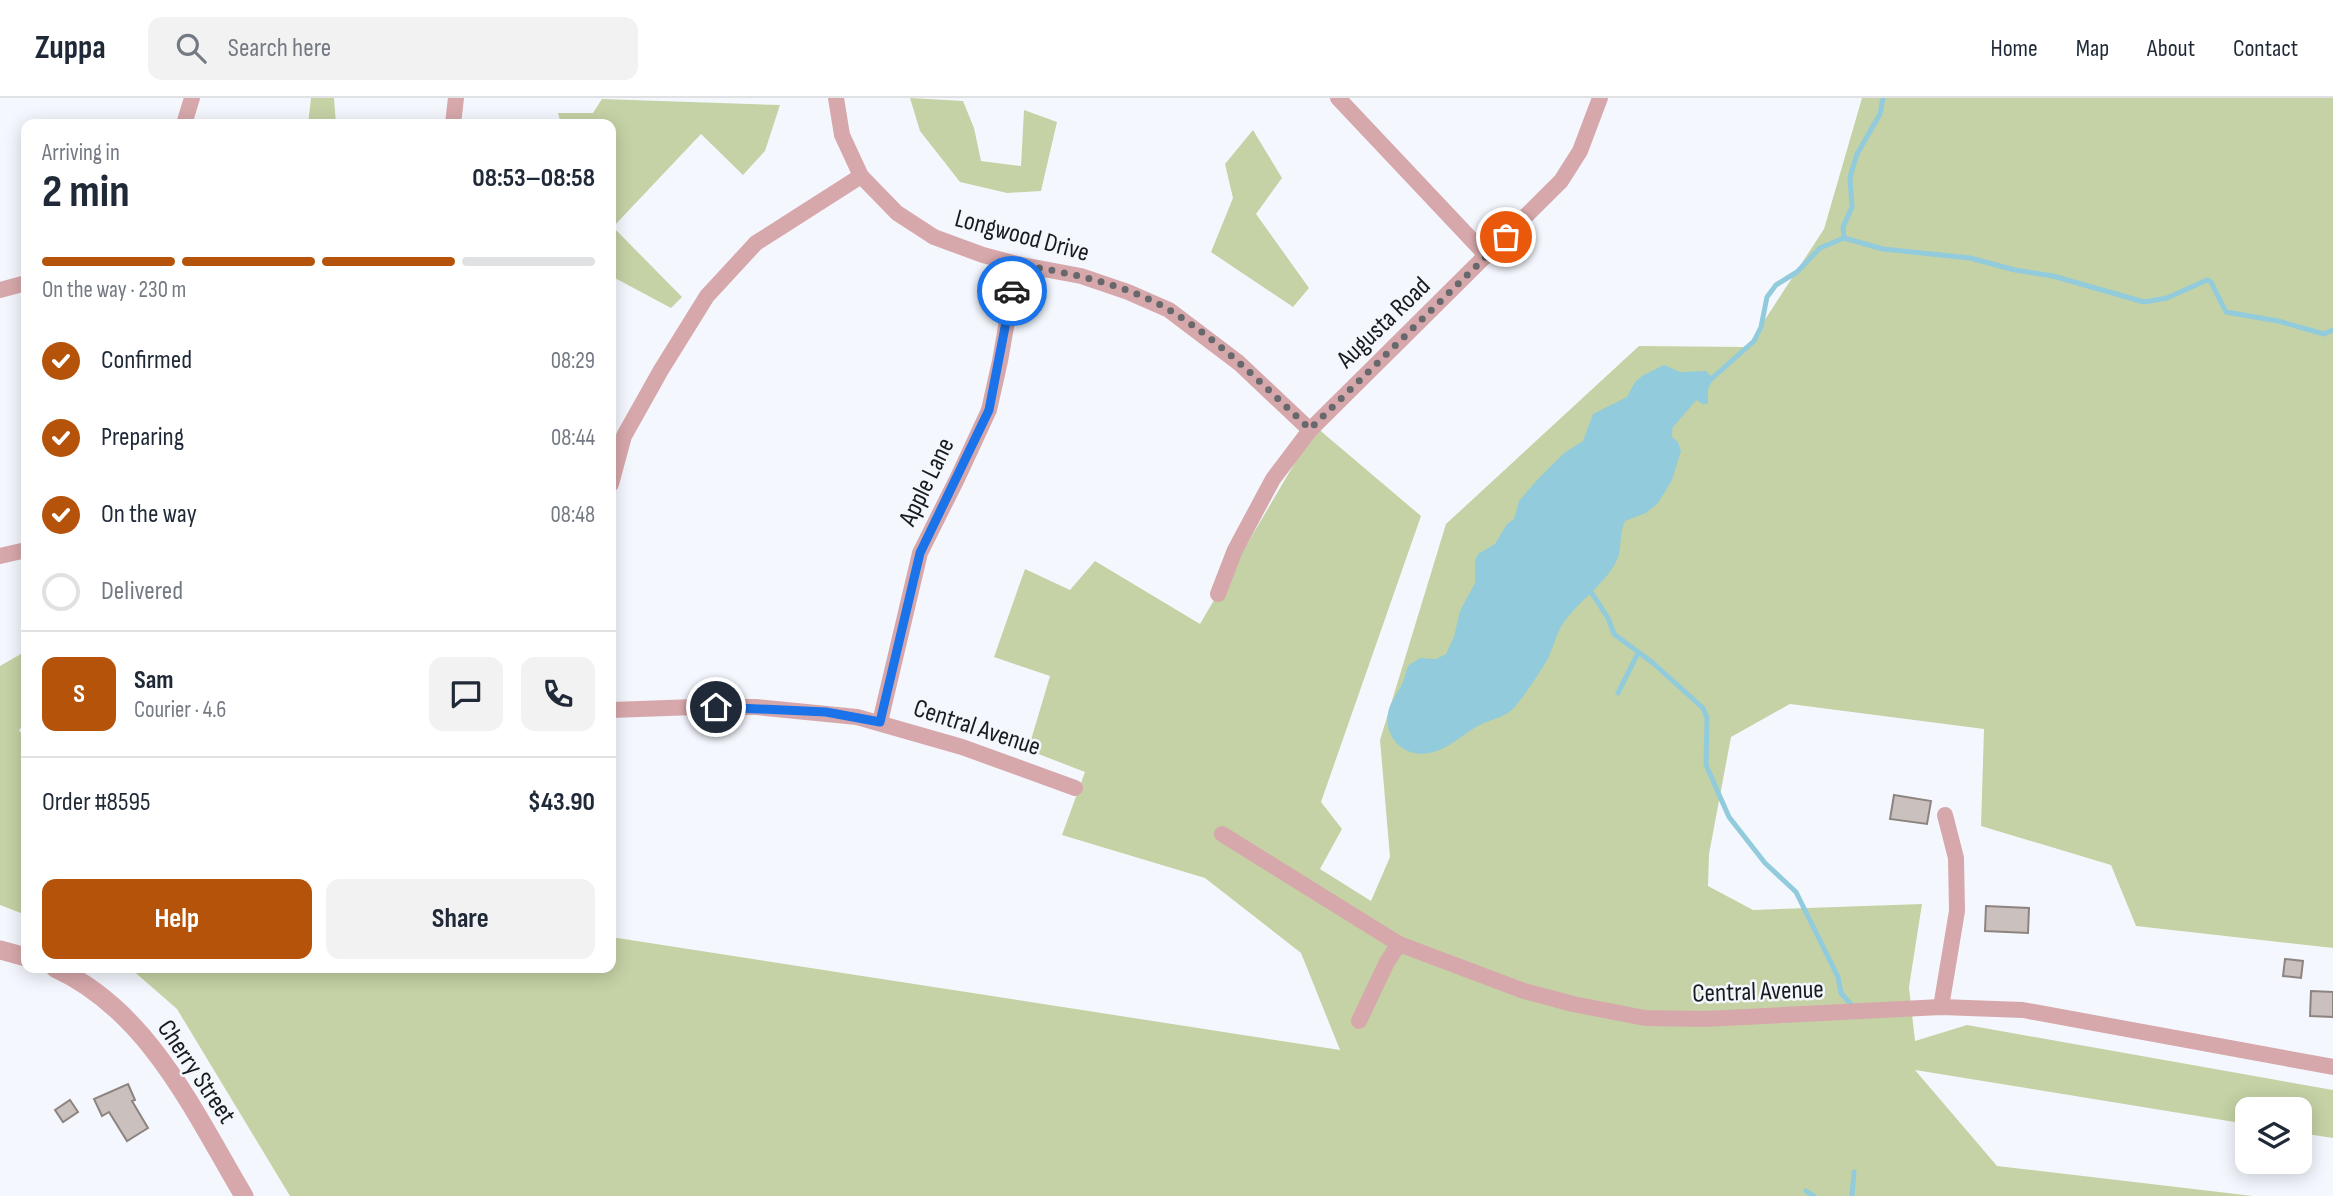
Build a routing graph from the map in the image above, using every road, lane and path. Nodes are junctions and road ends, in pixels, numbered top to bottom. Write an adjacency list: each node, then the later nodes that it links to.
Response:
1 (192, 98): 6 (street)
2 (456, 98): 7 (street)
3 (836, 98): 8 (street, Longwood Drive)
4 (1338, 98): 9 (street)
5 (1600, 98): 9 (street, Augusta Road)
6 (186, 119)
7 (454, 119)
8 (861, 176): 10 (street, Longwood Drive); 14 (street)
9 (1488, 256): 13 (street, Augusta Road)
10 (1017, 264): 13 (street, Longwood Drive); 19 (street, Apple Lane)
11 (21, 284): 12 (street)
12 (0, 290)
13 (1310, 429): 17 (street, Augusta Road)
14 (616, 466)
15 (21, 551): 16 (street)
16 (0, 556)
17 (1218, 594)
18 (616, 710): 19 (street, Central Avenue)
19 (880, 722): 20 (street, Central Avenue)
20 (1075, 788)
21 (1945, 815): 27 (street)
22 (1222, 834): 23 (street, Central Avenue)
23 (1399, 944): 27 (street, Central Avenue); 28 (street)
24 (0, 950): 25 (street)
25 (21, 956)
26 (66, 973): 30 (street, Cherry Street)
27 (1941, 1007): 29 (street, Central Avenue)
28 (1359, 1021)
29 (2333, 1068)
30 (244, 1196)

